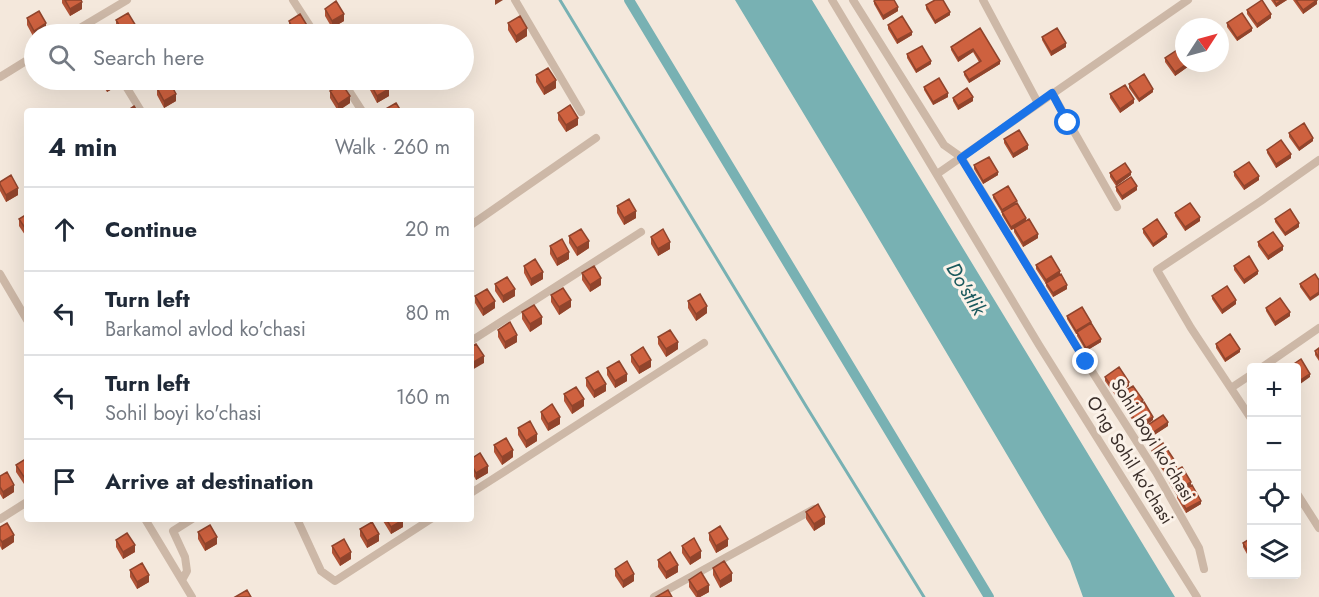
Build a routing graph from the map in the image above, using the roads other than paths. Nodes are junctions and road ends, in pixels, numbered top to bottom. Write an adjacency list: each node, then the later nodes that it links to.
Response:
1 (127, 0): 8 (street)
2 (293, 0): 9 (street)
3 (515, 0): 18 (street)
4 (832, 0): 22 (street, O'ng Sohil ko'chasi)
5 (853, 0): 20 (street, Sohil boyi ko'chasi)
6 (983, 0): 15 (street)
7 (1188, 0): 14 (street)
8 (88, 23)
9 (309, 24)
10 (24, 62): 11 (street)
11 (0, 77)
12 (128, 90): 16 (street)
13 (348, 90): 17 (street)
14 (1052, 93): 15 (street); 23 (street)
15 (1038, 103): 20 (street)
16 (139, 108)
17 (360, 108)
18 (581, 112)
19 (596, 138): 24 (street)
20 (961, 158): 22 (street); 45 (street, Sohil boyi ko'chasi)
21 (1319, 160): 33 (street)
22 (937, 174): 49 (street, O'ng Sohil ko'chasi)
23 (1117, 207)
24 (474, 223)
25 (641, 232): 29 (street)
26 (0, 274): 27 (street)
27 (24, 315)
28 (1319, 328): 31 (street)
29 (474, 338)
30 (704, 343): 35 (street)
31 (1268, 363)
32 (1247, 377): 33 (street)
33 (1231, 388): 34 (street)
34 (1249, 417)
35 (474, 492)
36 (1301, 500): 44 (street)
37 (24, 504): 39 (street)
38 (818, 507): 48 (street)
39 (0, 519)
40 (147, 522): 46 (street)
41 (187, 522): 46 (street)
42 (298, 522): 43 (street)
43 (426, 522)
44 (1319, 528)
45 (1204, 569)
46 (182, 580): 47 (street)
47 (192, 597)
48 (654, 597)
49 (1197, 597)

